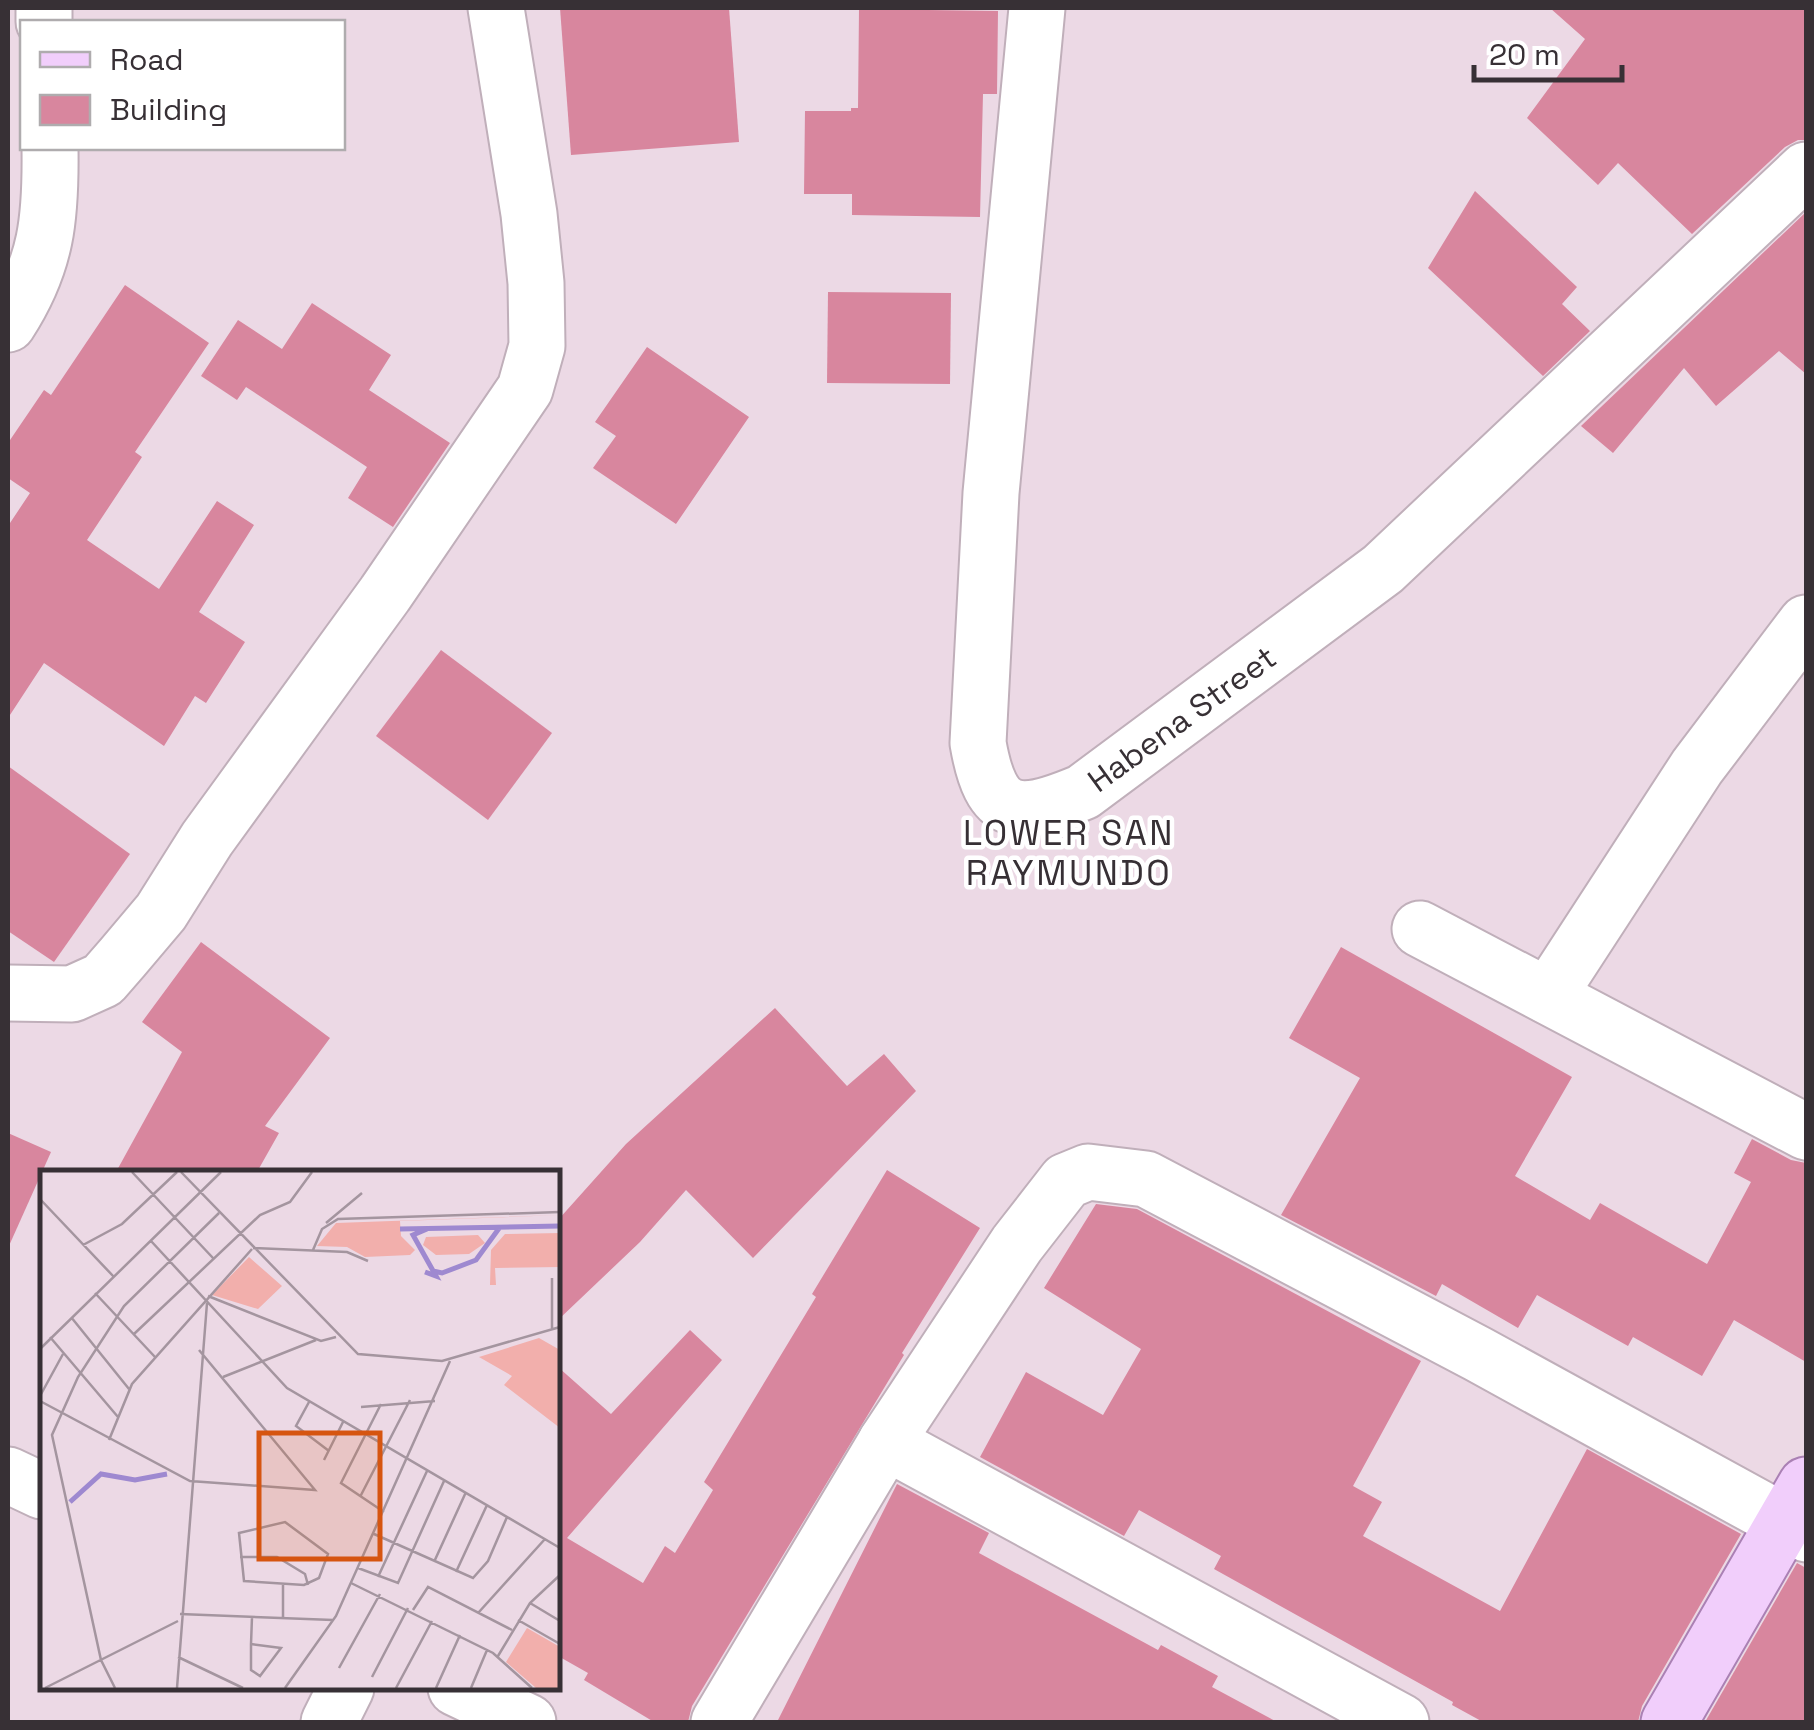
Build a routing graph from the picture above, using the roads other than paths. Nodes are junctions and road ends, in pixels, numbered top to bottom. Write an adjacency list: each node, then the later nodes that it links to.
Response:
1 (496, 8): 8 (street)
2 (1037, 8): 4 (street, Habena Street)
3 (50, 150): 5 (street)
4 (1806, 170)
5 (8, 324)
6 (1806, 623): 9 (street)
7 (1420, 929): 9 (street)
8 (8, 993)
9 (1548, 996): 10 (street)
10 (1806, 1132)
11 (886, 1442): 14 (street); 19 (street); 20 (street)
12 (8, 1474): 13 (street)
13 (40, 1490)
14 (1800, 1514): 21 (main road)
15 (345, 1690): 17 (street)
16 (460, 1690): 18 (street)
17 (329, 1722)
18 (528, 1722)
19 (719, 1722)
20 (1401, 1722)
21 (1669, 1722)

